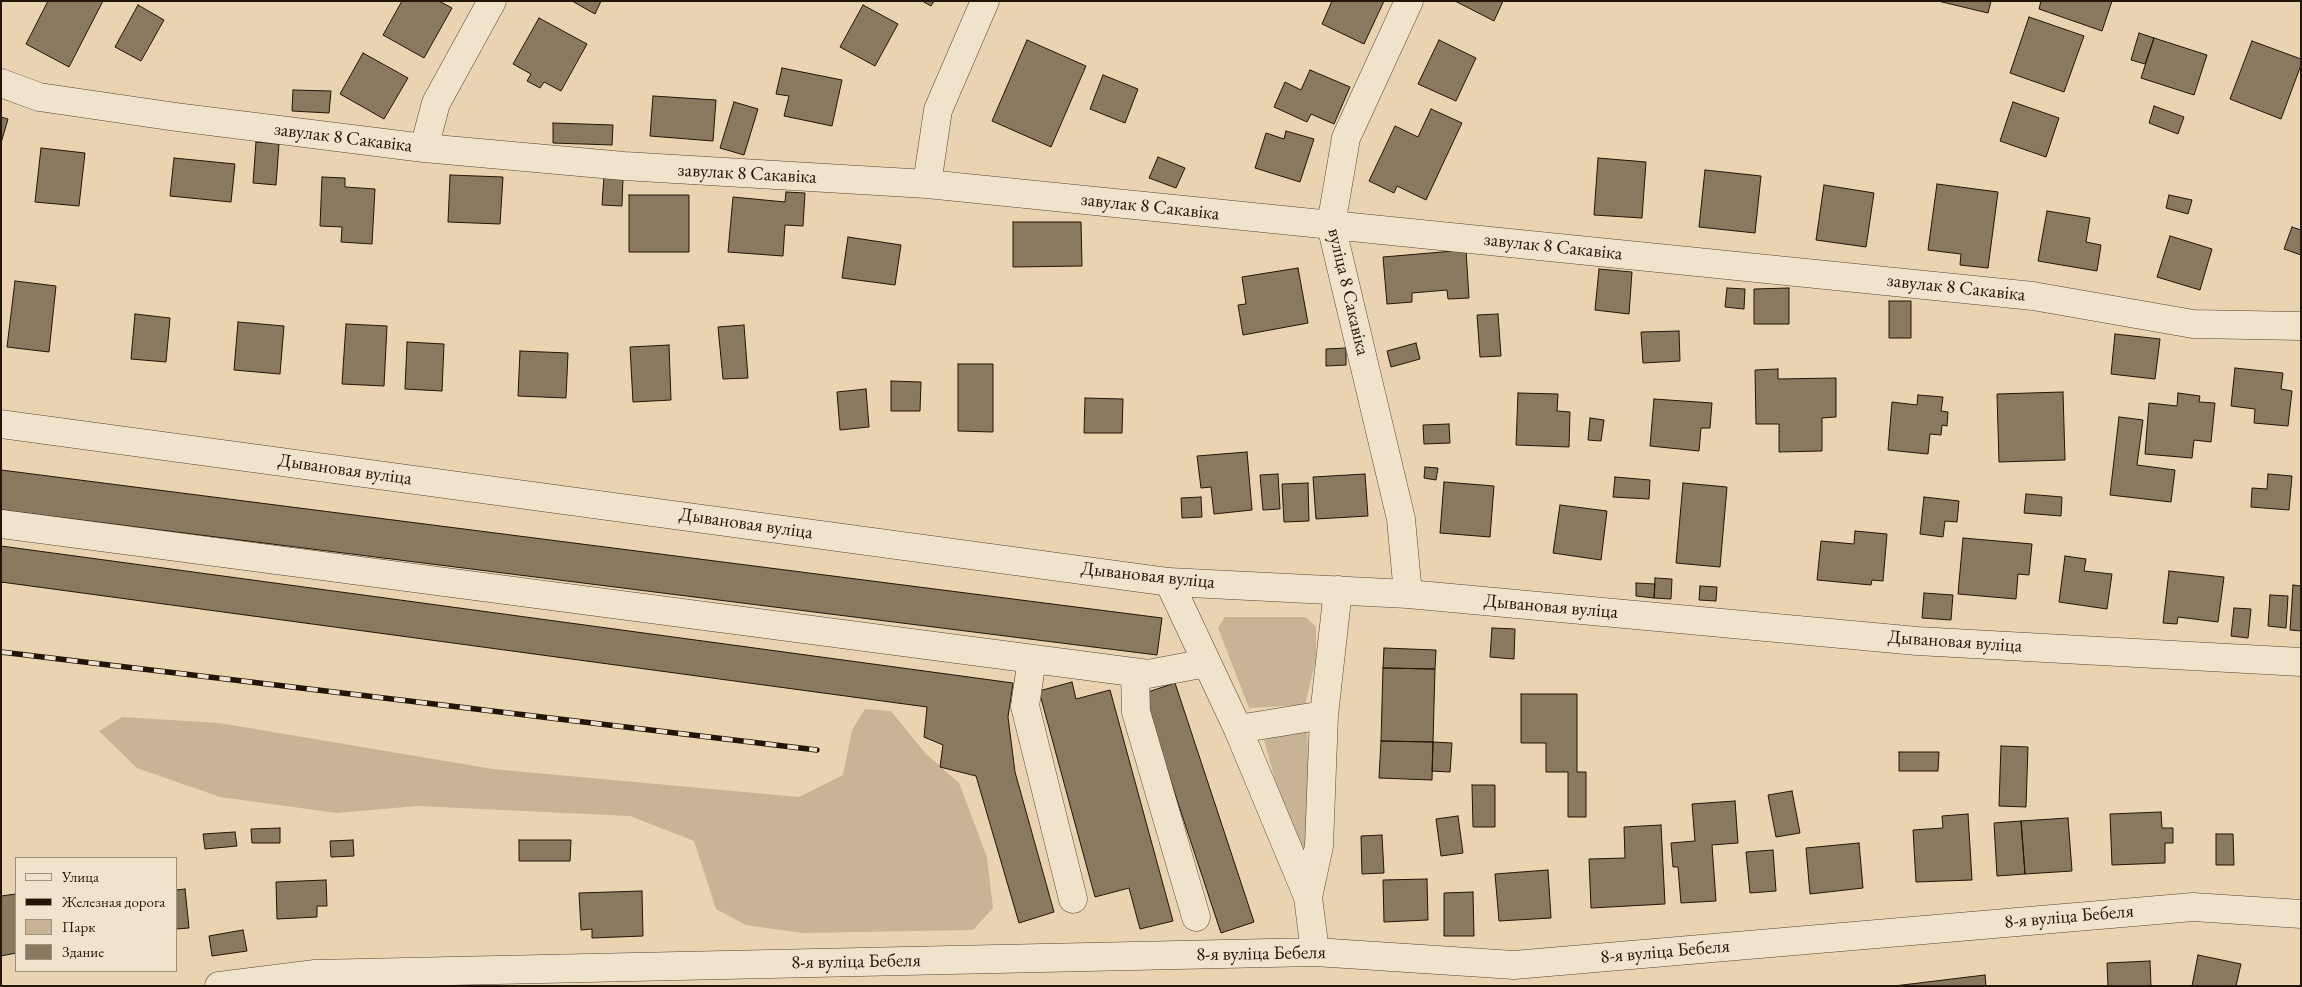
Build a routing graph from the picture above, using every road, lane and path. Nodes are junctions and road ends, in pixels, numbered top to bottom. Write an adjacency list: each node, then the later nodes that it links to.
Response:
1 (492, 1): 5 (street)
2 (985, 1): 6 (street)
3 (1409, 1): 7 (street, вуліца 8 Сакавіка)
4 (1, 83): 5 (street, завулак 8 Сакавіка)
5 (424, 148): 6 (street, завулак 8 Сакавіка)
6 (927, 184): 7 (street, завулак 8 Сакавіка)
7 (1331, 225): 8 (street, завулак 8 Сакавіка); 13 (street, вуліца 8 Сакавіка)
8 (2301, 326)
9 (1, 424): 11 (street, Дывановая вуліца)
10 (1, 524): 14 (street)
11 (1169, 582): 12 (street, Дывановая вуліца); 16 (street)
12 (1338, 590): 13 (street, Дывановая вуліца); 18 (street)
13 (1408, 594): 15 (street, Дывановая вуліца)
14 (1032, 659): 17 (street); 21 (street)
15 (2301, 662)
16 (1206, 663): 17 (street); 19 (street)
17 (1135, 673): 23 (street)
18 (1324, 715): 19 (street); 20 (street)
19 (1238, 729): 20 (street)
20 (1308, 897): 24 (street)
21 (1073, 899)
22 (2301, 914): 25 (street, 8-я вуліца Бебеля)
23 (1196, 917)
24 (1315, 952): 25 (street, 8-я вуліца Бебеля); 26 (street, 8-я вуліца Бебеля)
25 (1515, 975)
26 (315, 980): 27 (street, 8-я вуліца Бебеля)
27 (231, 985)

